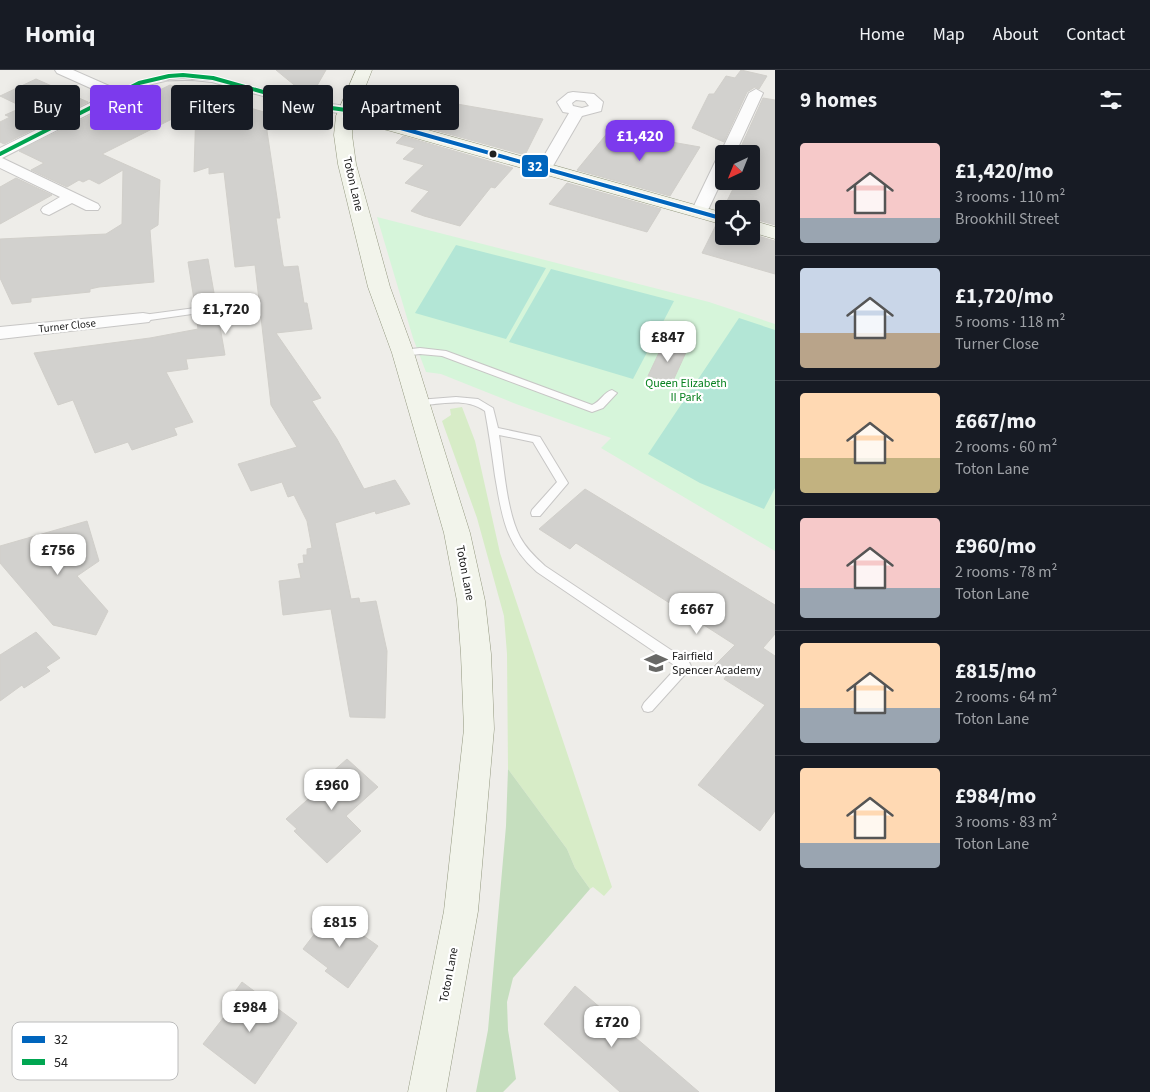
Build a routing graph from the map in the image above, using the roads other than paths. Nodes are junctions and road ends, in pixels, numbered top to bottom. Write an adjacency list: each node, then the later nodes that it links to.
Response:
1 (62, 70): 3 (street)
2 (364, 70): 5 (main road, Toton Lane)
3 (96, 85)
4 (136, 85): 8 (street)
5 (358, 85)
6 (756, 93): 12 (street)
7 (90, 109): 13 (street)
8 (343, 112)
9 (577, 112): 15 (street)
10 (344, 130): 28 (main road, Toton Lane)
11 (408, 130): 15 (main road)
12 (731, 145)
13 (0, 154)
14 (0, 162): 17 (street)
15 (545, 168): 20 (main road)
16 (715, 179): 20 (street)
17 (72, 197): 18 (street); 19 (street)
18 (92, 207)
19 (49, 210)
20 (699, 212): 21 (main road)
21 (715, 216)
22 (760, 229): 23 (main road)
23 (775, 233)
24 (133, 300): 26 (street)
25 (210, 309): 26 (lane, Turner Close)
26 (138, 319): 27 (street, Turner Close)
27 (0, 333)
28 (403, 353): 29 (lane); 30 (main road, Toton Lane)
29 (612, 392)
30 (418, 403): 31 (lane); 34 (main road, Toton Lane)
31 (493, 430): 32 (lane); 33 (lane)
32 (536, 513)
33 (648, 708)
34 (427, 1092)

